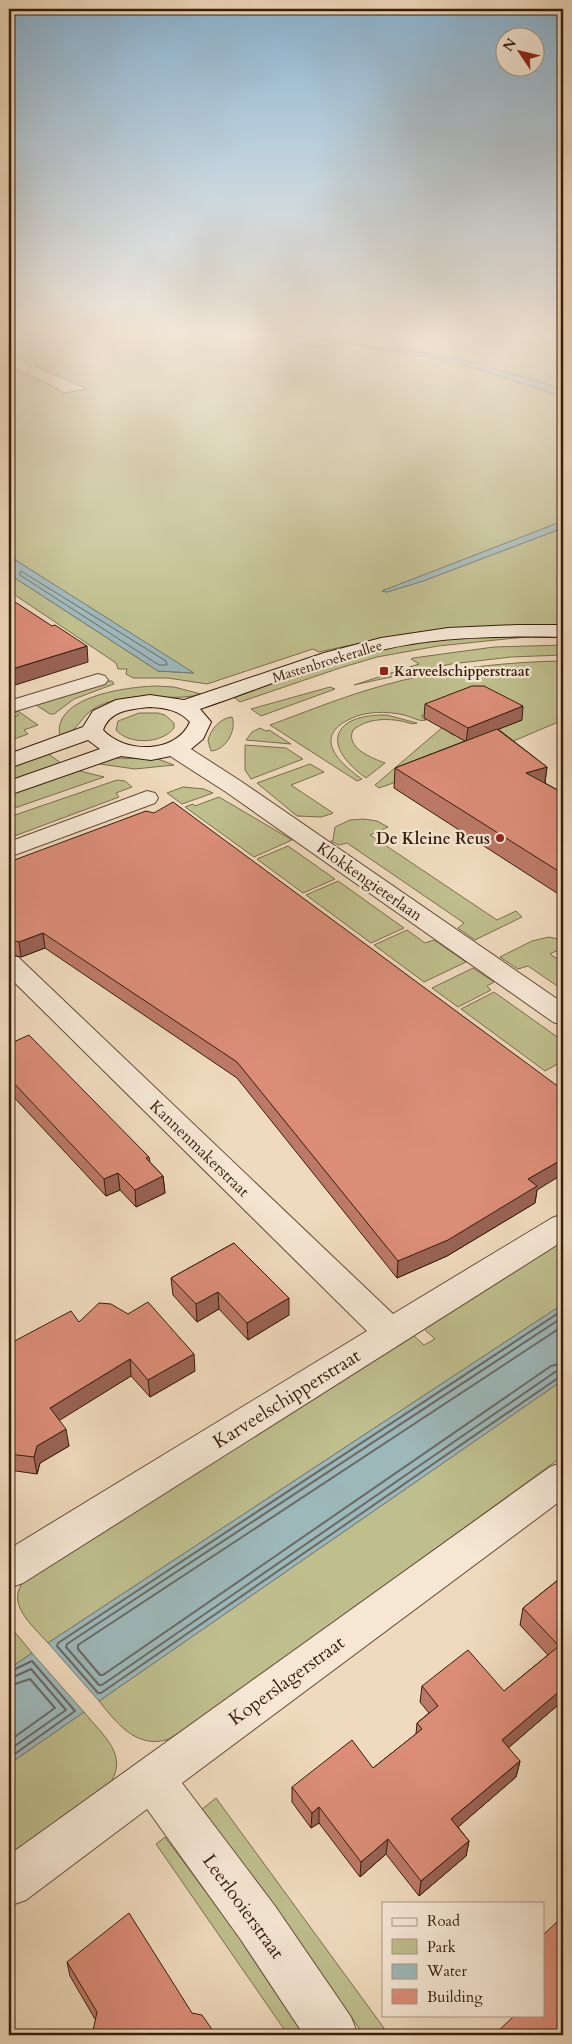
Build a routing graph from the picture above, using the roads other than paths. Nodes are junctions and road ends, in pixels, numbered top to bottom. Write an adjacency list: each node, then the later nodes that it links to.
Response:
1 (563, 631): 6 (street, Mastenbroekerallee)
2 (563, 642): 4 (street, Mastenbroekerallee)
3 (98, 680): 5 (street)
4 (276, 696)
5 (9, 707)
6 (184, 707): 7 (street); 8 (street)
7 (92, 731): 9 (street); 10 (street)
8 (175, 749): 9 (street); 15 (street, Klokkengieterlaan)
9 (118, 750): 11 (street)
10 (9, 761)
11 (9, 788)
12 (147, 798): 13 (street)
13 (9, 850)
14 (9, 963): 17 (street, Kannenmakerstraat)
15 (563, 1016)
16 (563, 1226): 17 (street, Karveelschipperstraat)
17 (391, 1333): 19 (street, Karveelschipperstraat)
18 (558, 1491): 20 (street, Koperslagerstraat)
19 (9, 1570)
20 (151, 1778): 21 (street, Koperslagerstraat); 22 (street, Leerlooierstraat)
21 (9, 1883)
22 (333, 2035)

